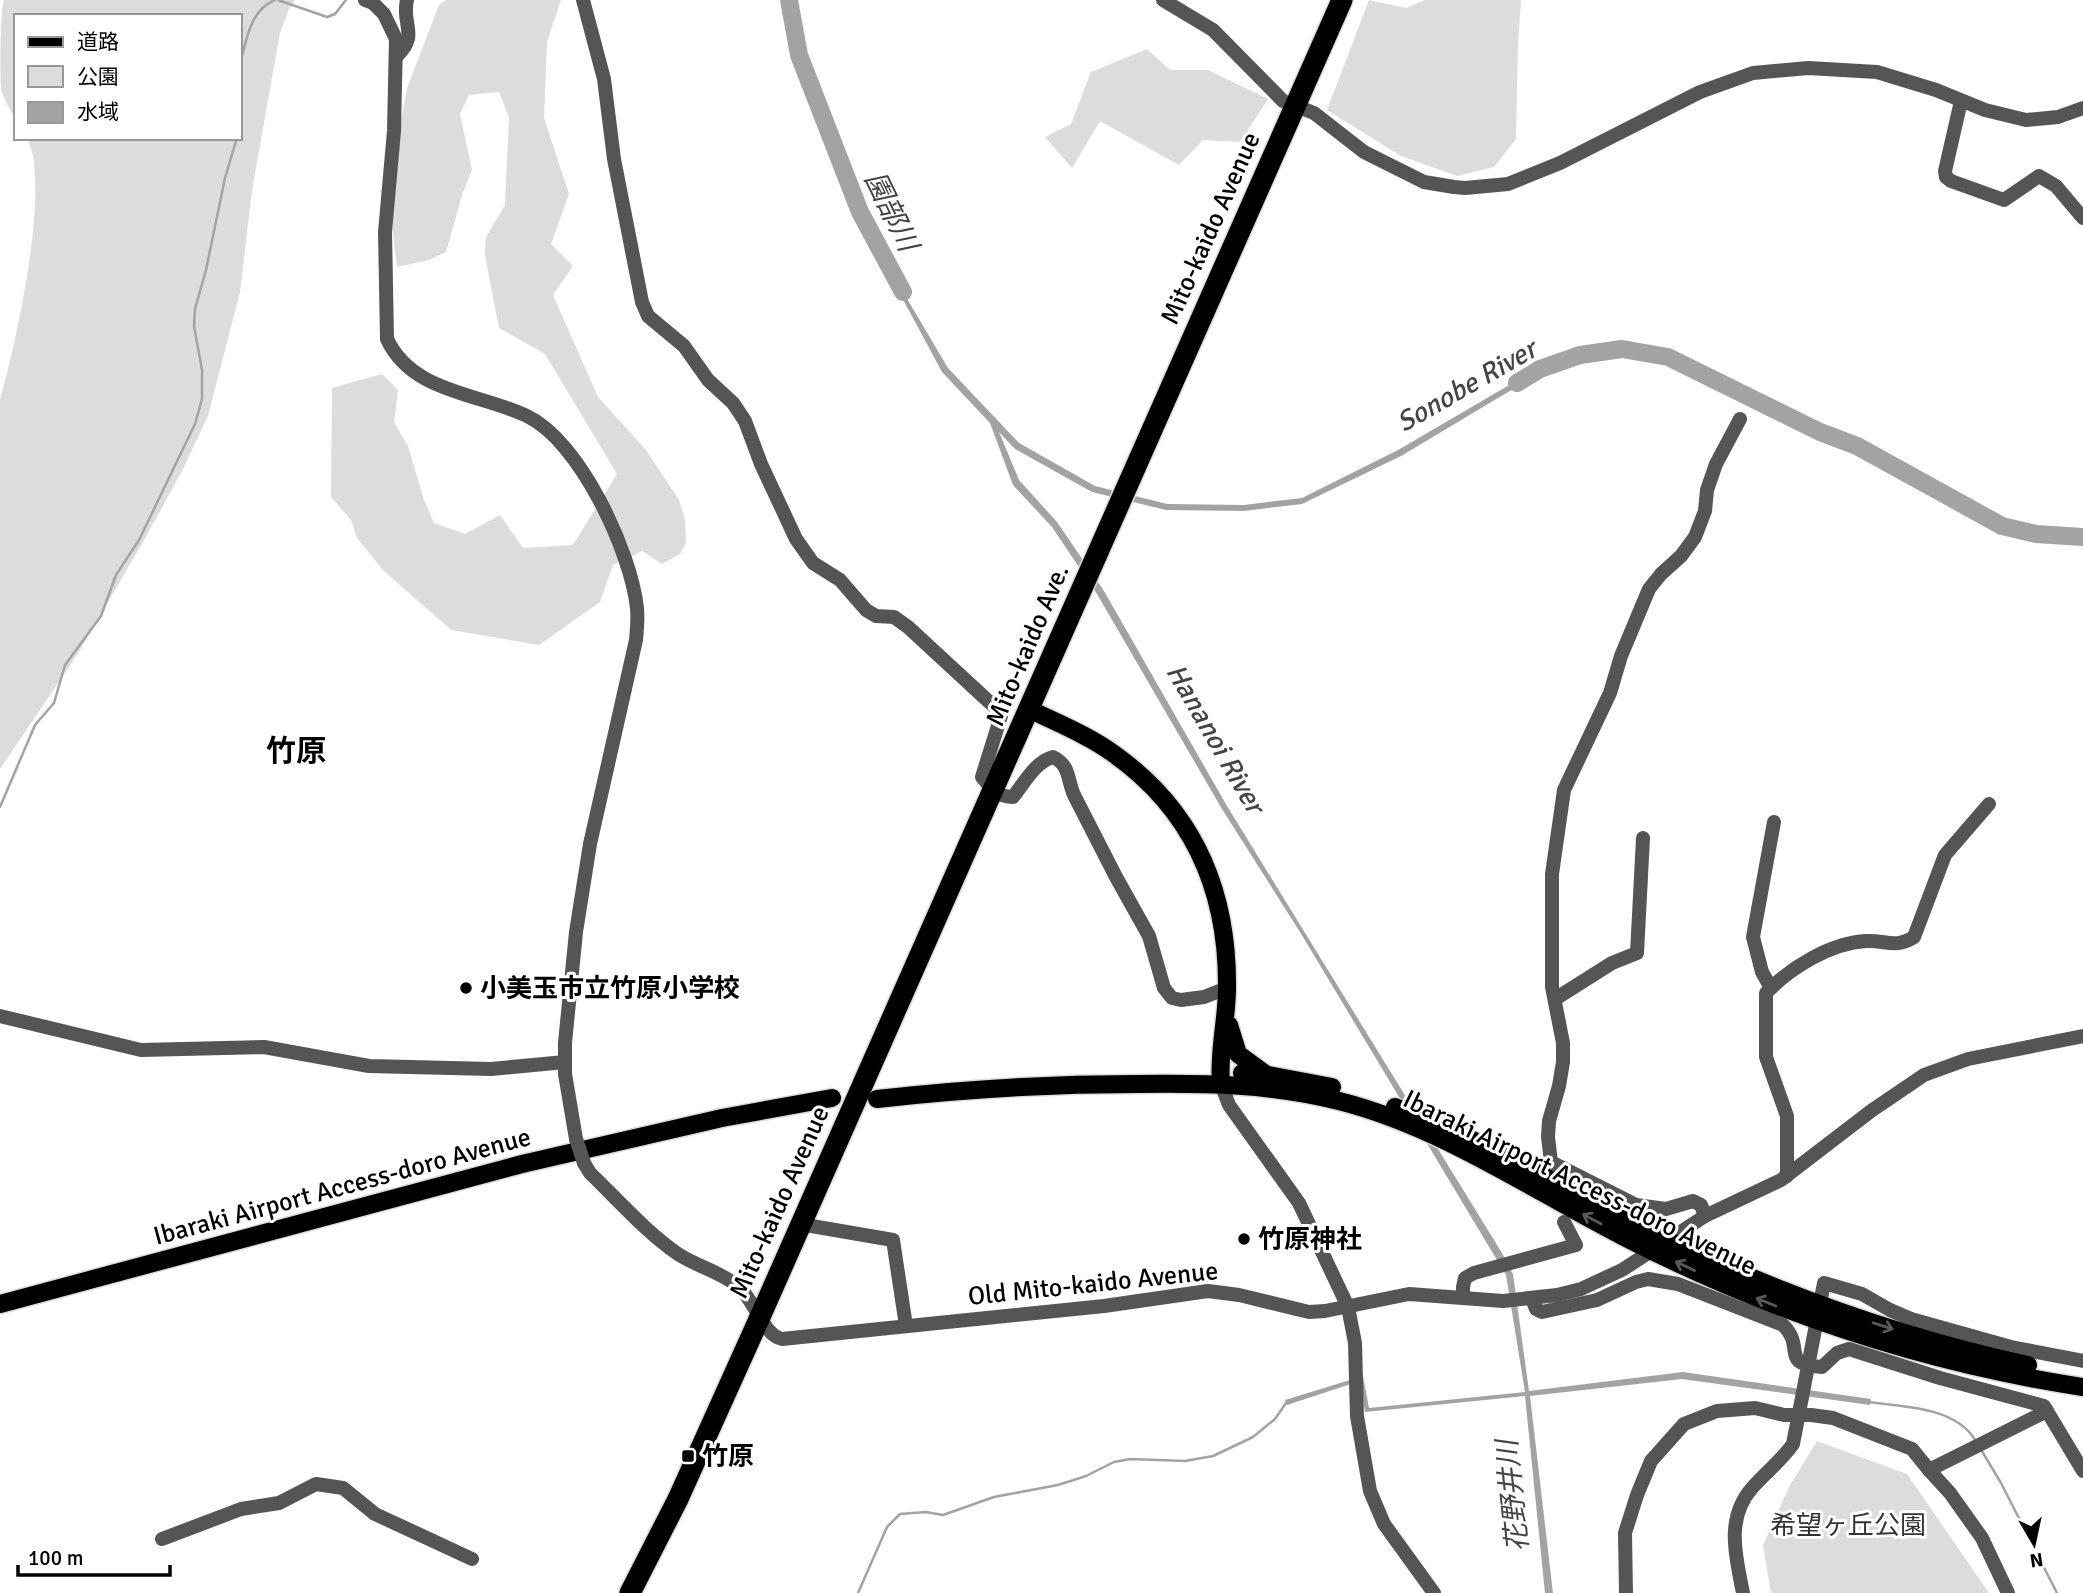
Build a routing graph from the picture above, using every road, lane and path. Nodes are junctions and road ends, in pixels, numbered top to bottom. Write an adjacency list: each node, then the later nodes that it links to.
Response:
1 (365, 0): 6 (street)
2 (407, 0): 6 (street)
3 (583, 0): 14 (street)
4 (1163, 0): 8 (street)
5 (1342, 0): 8 (highway, Mito-kaido Avenue)
6 (396, 57): 24 (street)
7 (1961, 101): 8 (street); 9 (street); 10 (street)
8 (1296, 105): 12 (highway, Mito-kaido Avenue)
9 (2083, 108)
10 (2083, 218)
11 (1740, 419): 20 (street)
12 (1129, 479): 13 (highway, Mito-kaido Ave.)
13 (1029, 709): 14 (highway, Mito-kaido Ave.); 18 (main road)
14 (994, 791): 18 (street); 32 (highway, Mito-kaido Avenue)
15 (1989, 804): 19 (street)
16 (1774, 822): 19 (street)
17 (1643, 838): 20 (street)
18 (1227, 988): 21 (main road)
19 (1771, 988): 29 (street)
20 (1555, 999): 30 (street)
21 (1226, 1008): 25 (main road); 26 (main road)
22 (0, 1016): 24 (street)
23 (2083, 1036): 29 (street, Old Mito-kaido Avenue)
24 (565, 1062): 39 (street, bridge)
25 (1268, 1075): 26 (main road, Ibaraki Airport Access-doro Avenue); 33 (main road, Ibaraki Airport Access-doro Avenue)
26 (1221, 1078): 27 (main road, Ibaraki Airport Access-doro Avenue); 33 (main road, Ibaraki Airport Access-doro Avenue, one-way to 26); 37 (street)
27 (878, 1095)
28 (832, 1102): 36 (main road, Ibaraki Airport Access-doro Avenue)
29 (1787, 1176): 30 (street, Old Mito-kaido Avenue)
30 (1706, 1216): 33 (street, Old Mito-kaido Avenue)
31 (1564, 1222): 34 (street)
32 (800, 1224): 39 (highway, Mito-kaido Avenue); 40 (street)
33 (1660, 1245): 35 (street, Old Mito-kaido Avenue); 38 (main road, Ibaraki Airport Access-doro Avenue)
34 (1463, 1297): 35 (street, Old Mito-kaido Avenue); 37 (street, Old Mito-kaido Avenue)
35 (1526, 1299): 42 (street)
36 (0, 1304)
37 (1348, 1307): 40 (street, Old Mito-kaido Avenue); 52 (street)
38 (1817, 1313): 41 (street); 42 (street); 43 (main road, Ibaraki Airport Access-doro Avenue, one-way to 43); 44 (main road, Ibaraki Airport Access-doro Avenue)
39 (760, 1317): 40 (street, Old Mito-kaido Avenue); 51 (highway, Mito-kaido Avenue)
40 (906, 1326)
41 (2083, 1361)
42 (1807, 1365): 45 (street); 46 (street)
43 (2083, 1375)
44 (2083, 1387)
45 (1799, 1409): 47 (street); 53 (street); 54 (street)
46 (2047, 1410): 47 (street); 48 (street)
47 (1929, 1470): 55 (street)
48 (2083, 1471)
49 (162, 1539): 50 (street)
50 (472, 1559)
51 (630, 1593)
52 (1434, 1593)
53 (1626, 1593)
54 (1743, 1593)
55 (2008, 1593)

